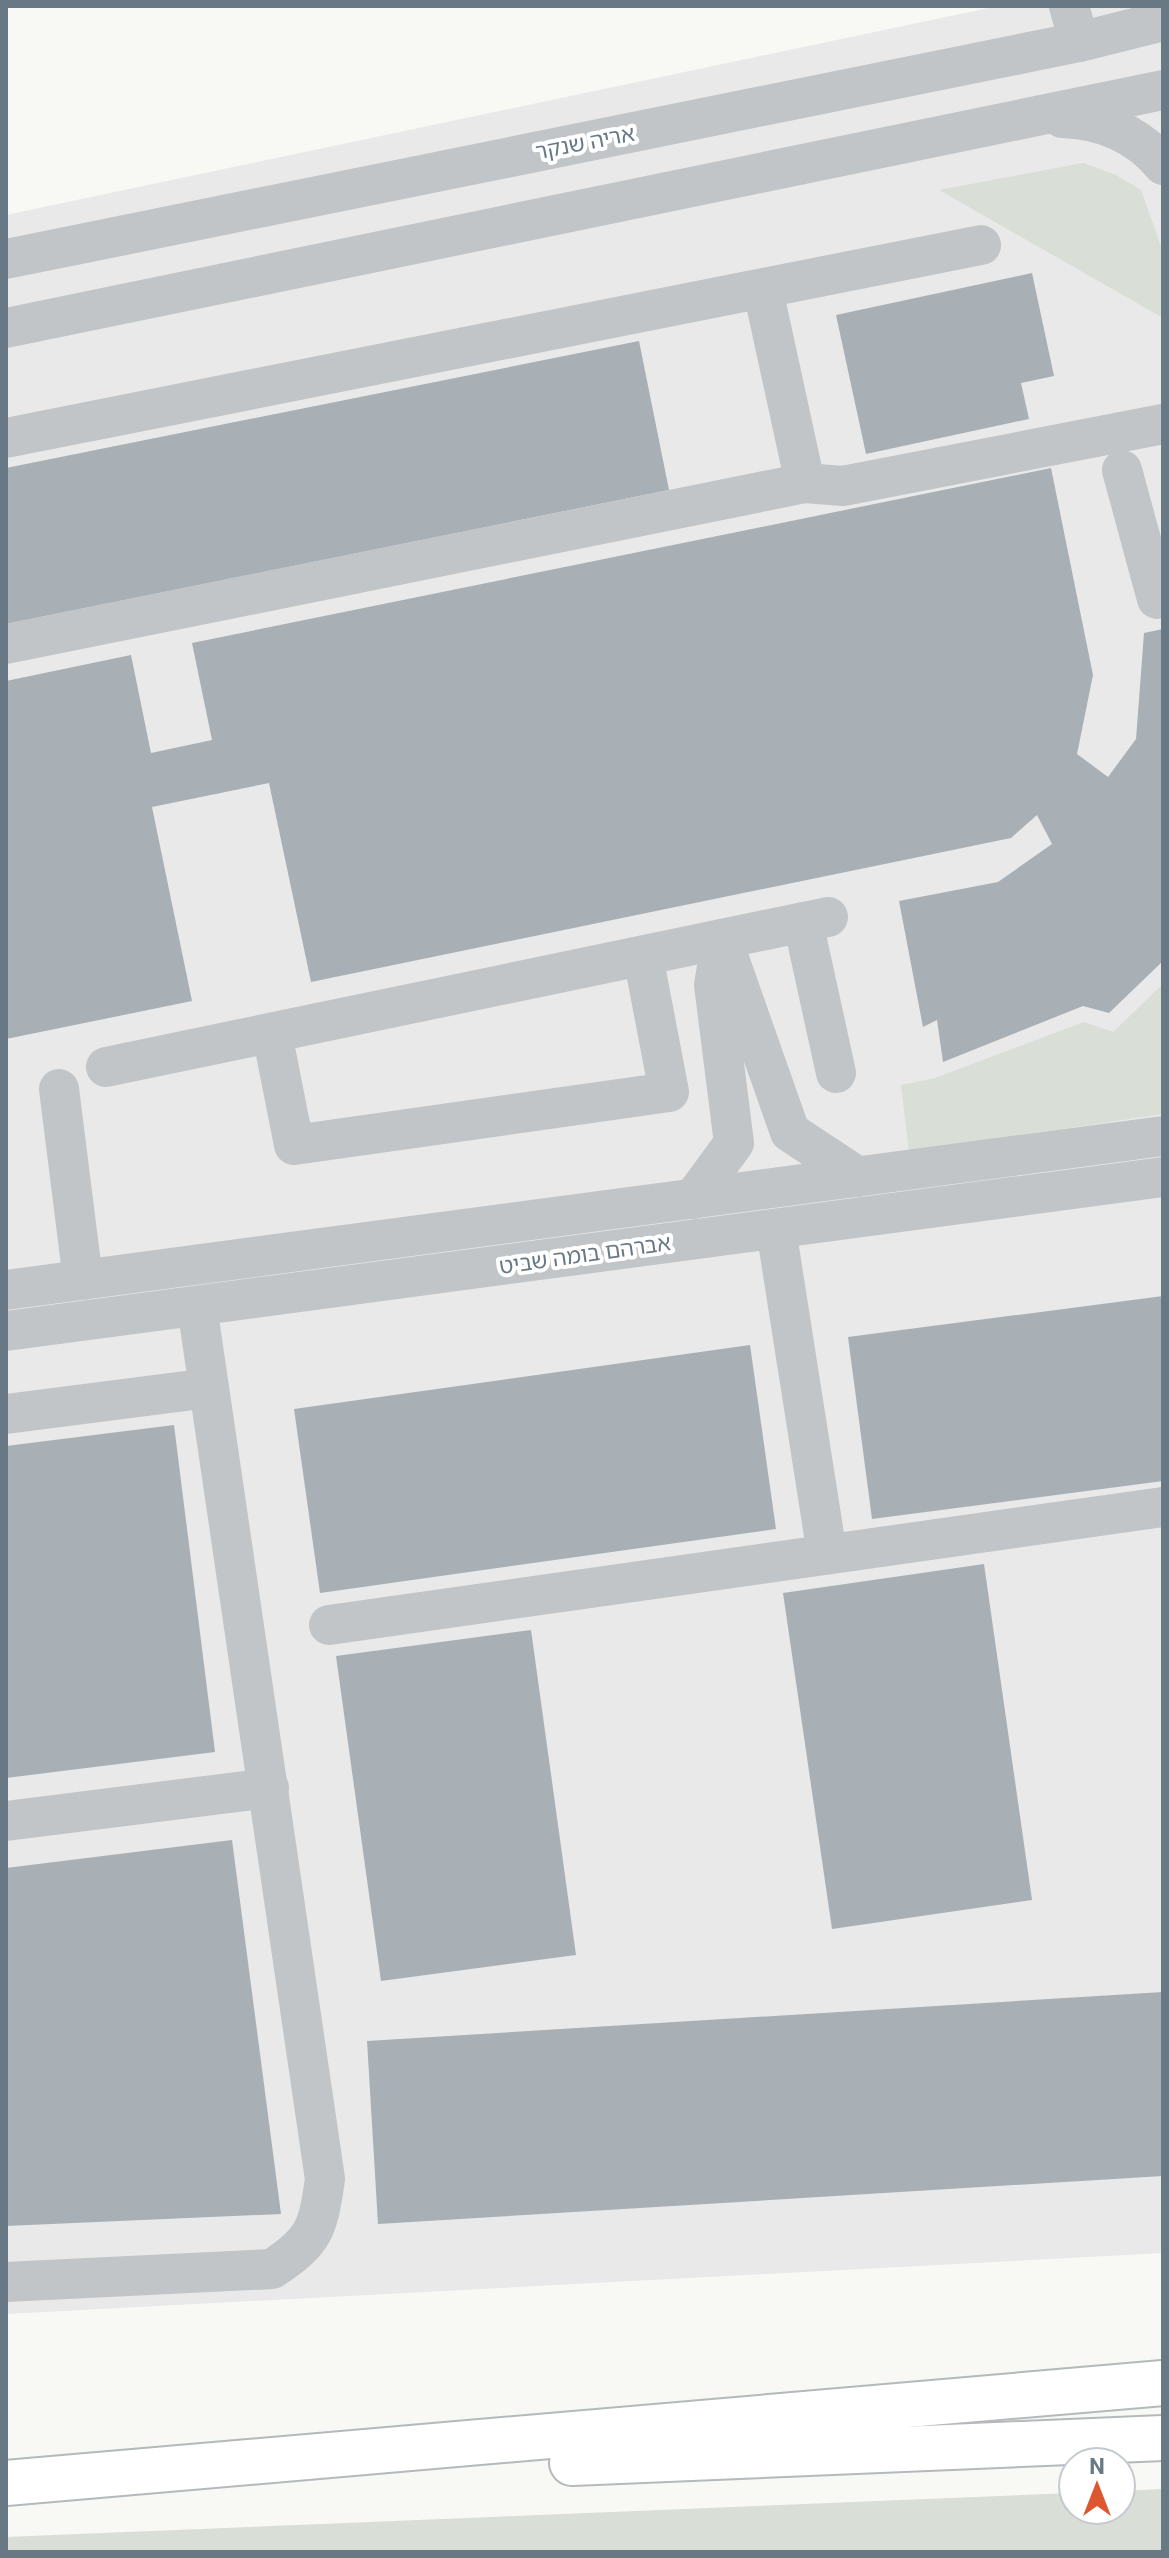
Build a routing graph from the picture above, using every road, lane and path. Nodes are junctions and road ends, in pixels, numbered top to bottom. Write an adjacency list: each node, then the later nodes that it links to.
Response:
1 (1163, 21): 2 (street, אריה שנקר)
2 (1074, 24): 7 (street, אריה שנקר)
3 (1163, 90): 4 (street)
4 (1030, 118): 5 (street); 9 (street)
5 (1163, 165)
6 (981, 245): 8 (street)
7 (6, 259)
8 (763, 290): 11 (street); 13 (street)
9 (6, 328)
10 (1163, 424): 13 (street)
11 (6, 438)
12 (1122, 470): 14 (street)
13 (805, 483): 15 (street)
14 (1163, 597)
15 (6, 644)
16 (722, 939): 17 (street); 20 (street); 23 (street); 25 (street)
17 (643, 956): 18 (street); 18 (street)
18 (272, 1033): 19 (street)
19 (106, 1067)
20 (836, 1073)
21 (59, 1089): 27 (street)
22 (1163, 1136): 23 (street, אברהם בומה שביט)
23 (858, 1177): 25 (street, אברהם בומה שביט)
24 (1163, 1177): 26 (street, אברהם בומה שביט)
25 (693, 1199): 27 (street, אברהם בומה שביט)
26 (776, 1229): 29 (street, אברהם בומה שביט); 34 (street)
27 (83, 1280): 28 (street, אברהם בומה שביט)
28 (6, 1290)
29 (197, 1306): 30 (street, אברהם בומה שביט); 31 (street)
30 (6, 1331)
31 (209, 1388): 32 (street); 36 (street)
32 (6, 1414)
33 (1163, 1507): 34 (street)
34 (827, 1554): 35 (street)
35 (329, 1625)
36 (269, 1788): 37 (street); 38 (street)
37 (6, 1821)
38 (6, 2282)
39 (1163, 2383): 41 (main road)
40 (1163, 2438): 42 (main road)
41 (6, 2483)
42 (6, 2490)

